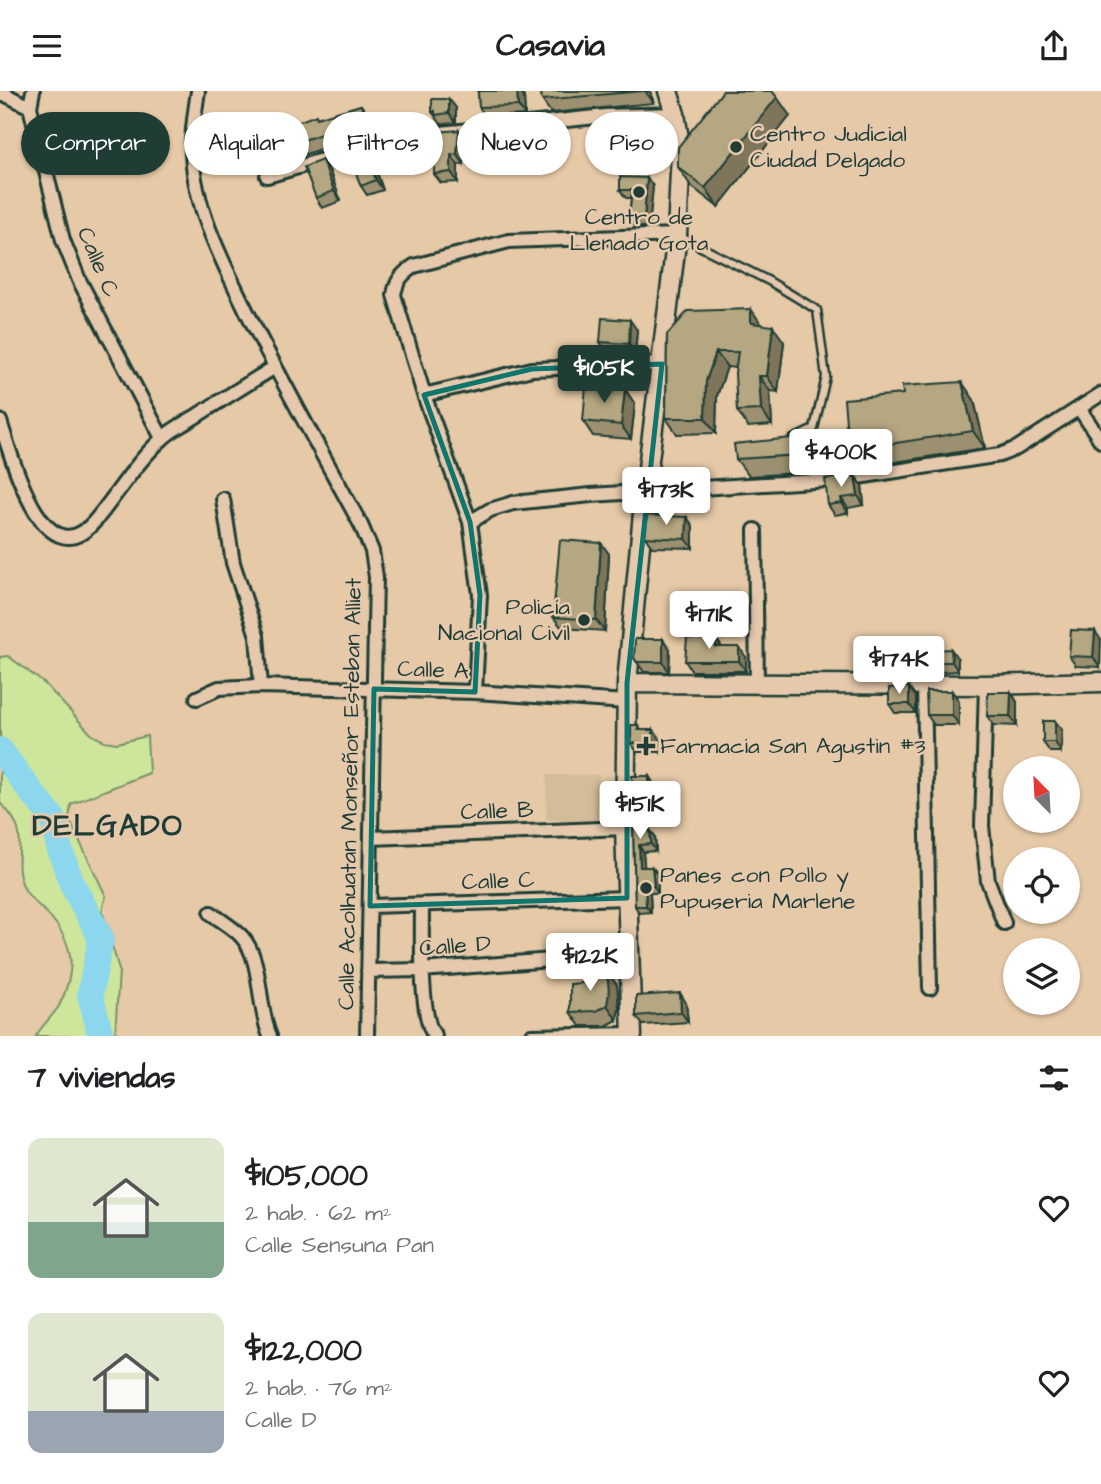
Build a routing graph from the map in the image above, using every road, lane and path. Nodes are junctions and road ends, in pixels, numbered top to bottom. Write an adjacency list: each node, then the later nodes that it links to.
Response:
1 (33, 91): 5 (street, Calle C)
2 (198, 91): 12 (street, Calle Acolhuatan Monseñor Esteban Alliet)
3 (668, 91): 6 (main road)
4 (0, 95): 5 (street)
5 (30, 107): 17 (street, Calle C)
6 (674, 112)
7 (585, 118): 9 (street)
8 (678, 132): 10 (main road)
9 (267, 176)
10 (677, 235): 11 (main road); 14 (street); 19 (lane)
11 (662, 364): 14 (street); 20 (main road)
12 (275, 367): 17 (street); 30 (street, Calle Acolhuatan Monseñor Esteban Alliet)
13 (1101, 394): 15 (street)
14 (424, 395): 22 (street)
15 (1079, 408): 18 (street); 20 (street)
16 (0, 421): 17 (street)
17 (162, 438)
18 (1101, 441)
19 (782, 445)
20 (646, 492): 22 (street); 25 (main road)
21 (223, 499): 29 (street)
22 (470, 522): 31 (street)
23 (755, 530): 26 (street)
24 (1101, 682): 28 (main road)
25 (627, 683): 26 (main road); 33 (main road)
26 (757, 683): 27 (main road)
27 (924, 684): 28 (main road); 44 (street)
28 (986, 685): 40 (street)
29 (261, 686): 30 (street, Calle A); 32 (street, Calle A)
30 (374, 689): 31 (street, Calle A); 35 (street, Calle Acolhuatan Monseñor Esteban Alliet)
31 (475, 692): 33 (street, Calle A)
32 (197, 698)
33 (627, 702): 34 (main road)
34 (625, 828): 35 (street, Calle B); 36 (main road)
35 (371, 838): 38 (street, Calle Acolhuatan Monseñor Esteban Alliet)
36 (627, 898): 37 (street, Calle C); 41 (main road)
37 (422, 904): 38 (street, Calle C); 42 (street)
38 (370, 906): 43 (street, Calle Acolhuatan Monseñor Esteban Alliet)
39 (211, 913): 46 (street)
40 (1003, 920)
41 (629, 954): 42 (street, Calle D); 45 (main road)
42 (422, 970): 43 (street, Calle D); 48 (street)
43 (369, 971): 47 (street, Calle Acolhuatan Monseñor Esteban Alliet)
44 (930, 988)
45 (632, 1035): 49 (street)
46 (270, 1036)
47 (367, 1036)
48 (434, 1036)
49 (531, 1036)

